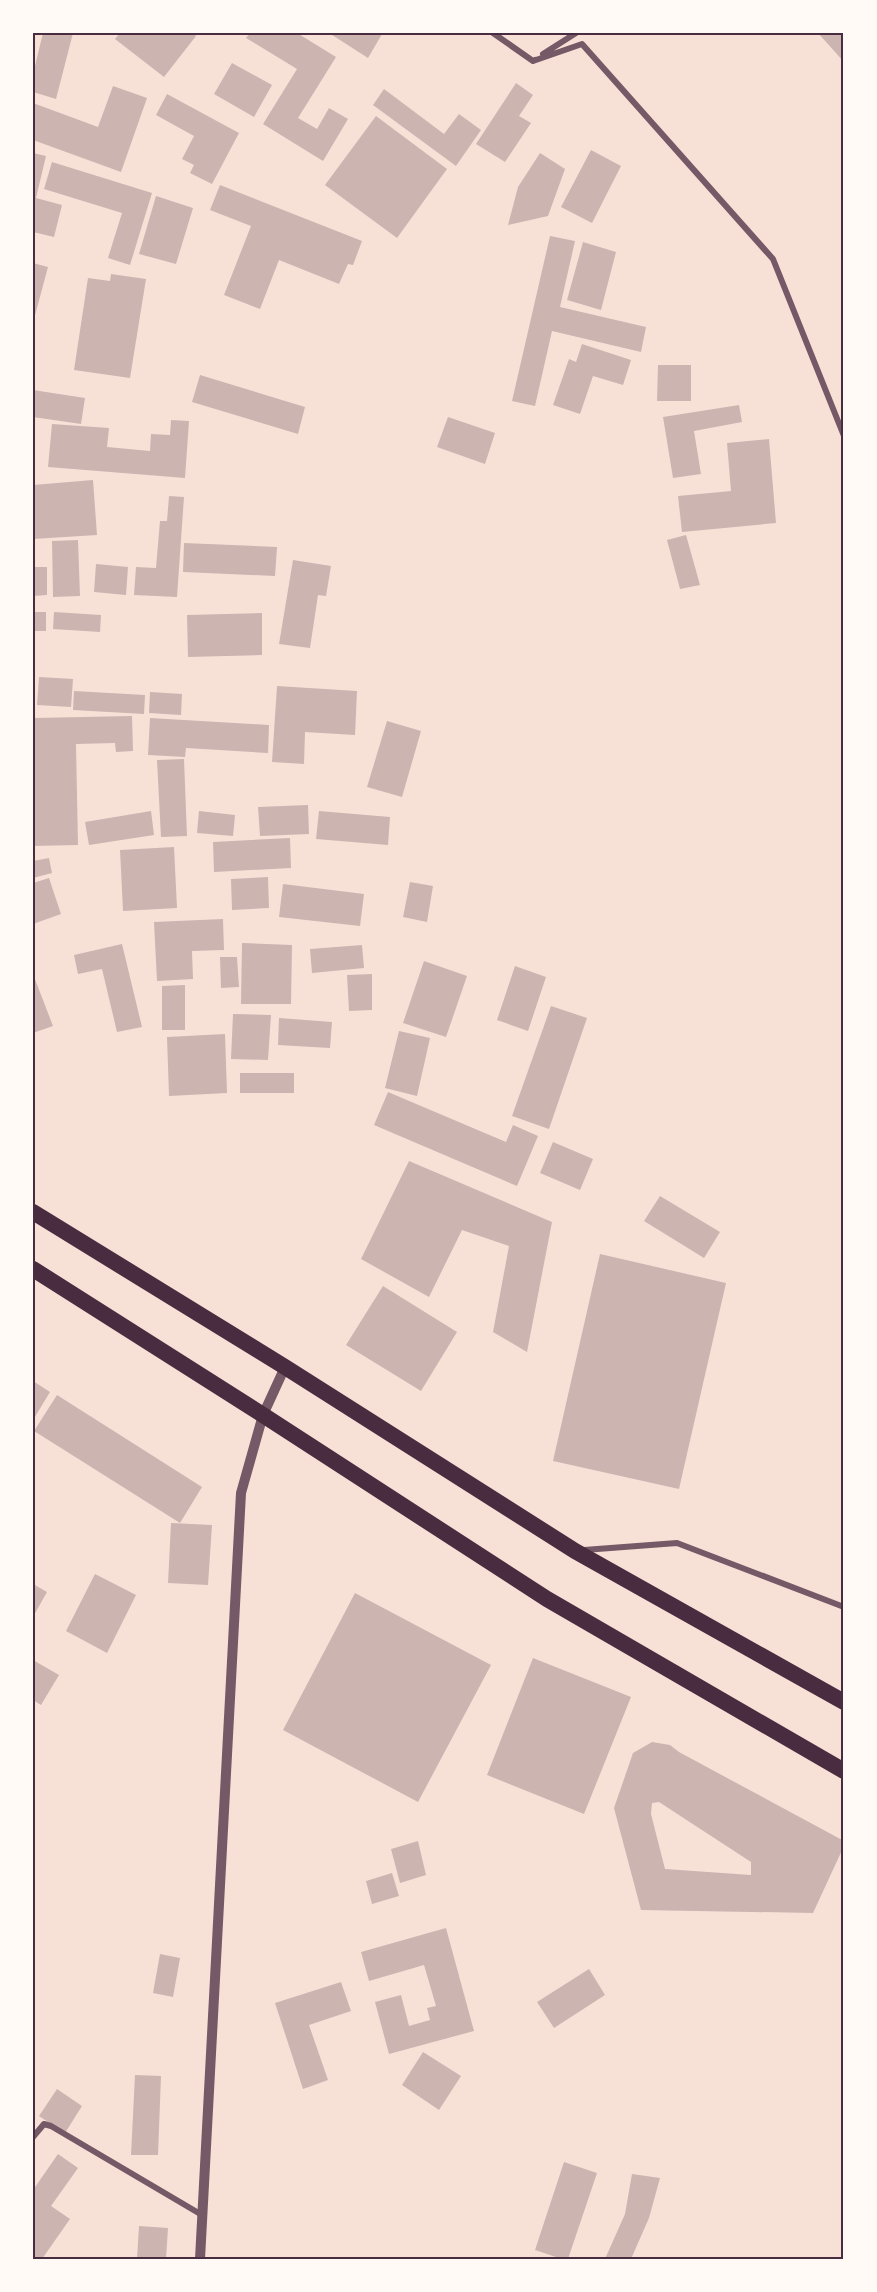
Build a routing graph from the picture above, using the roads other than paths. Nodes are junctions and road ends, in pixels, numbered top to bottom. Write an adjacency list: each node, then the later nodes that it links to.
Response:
1 (493, 33): 3 (street)
2 (576, 33): 3 (street)
3 (533, 61): 4 (street)
4 (844, 436)
5 (33, 1212): 7 (highway)
6 (33, 1269): 8 (highway)
7 (285, 1367): 8 (street); 9 (highway)
8 (263, 1415): 12 (highway); 14 (street)
9 (575, 1551): 10 (street); 11 (highway)
10 (844, 1607)
11 (844, 1702)
12 (844, 1771)
13 (33, 2137): 14 (street)
14 (202, 2215): 15 (street)
15 (200, 2259)

